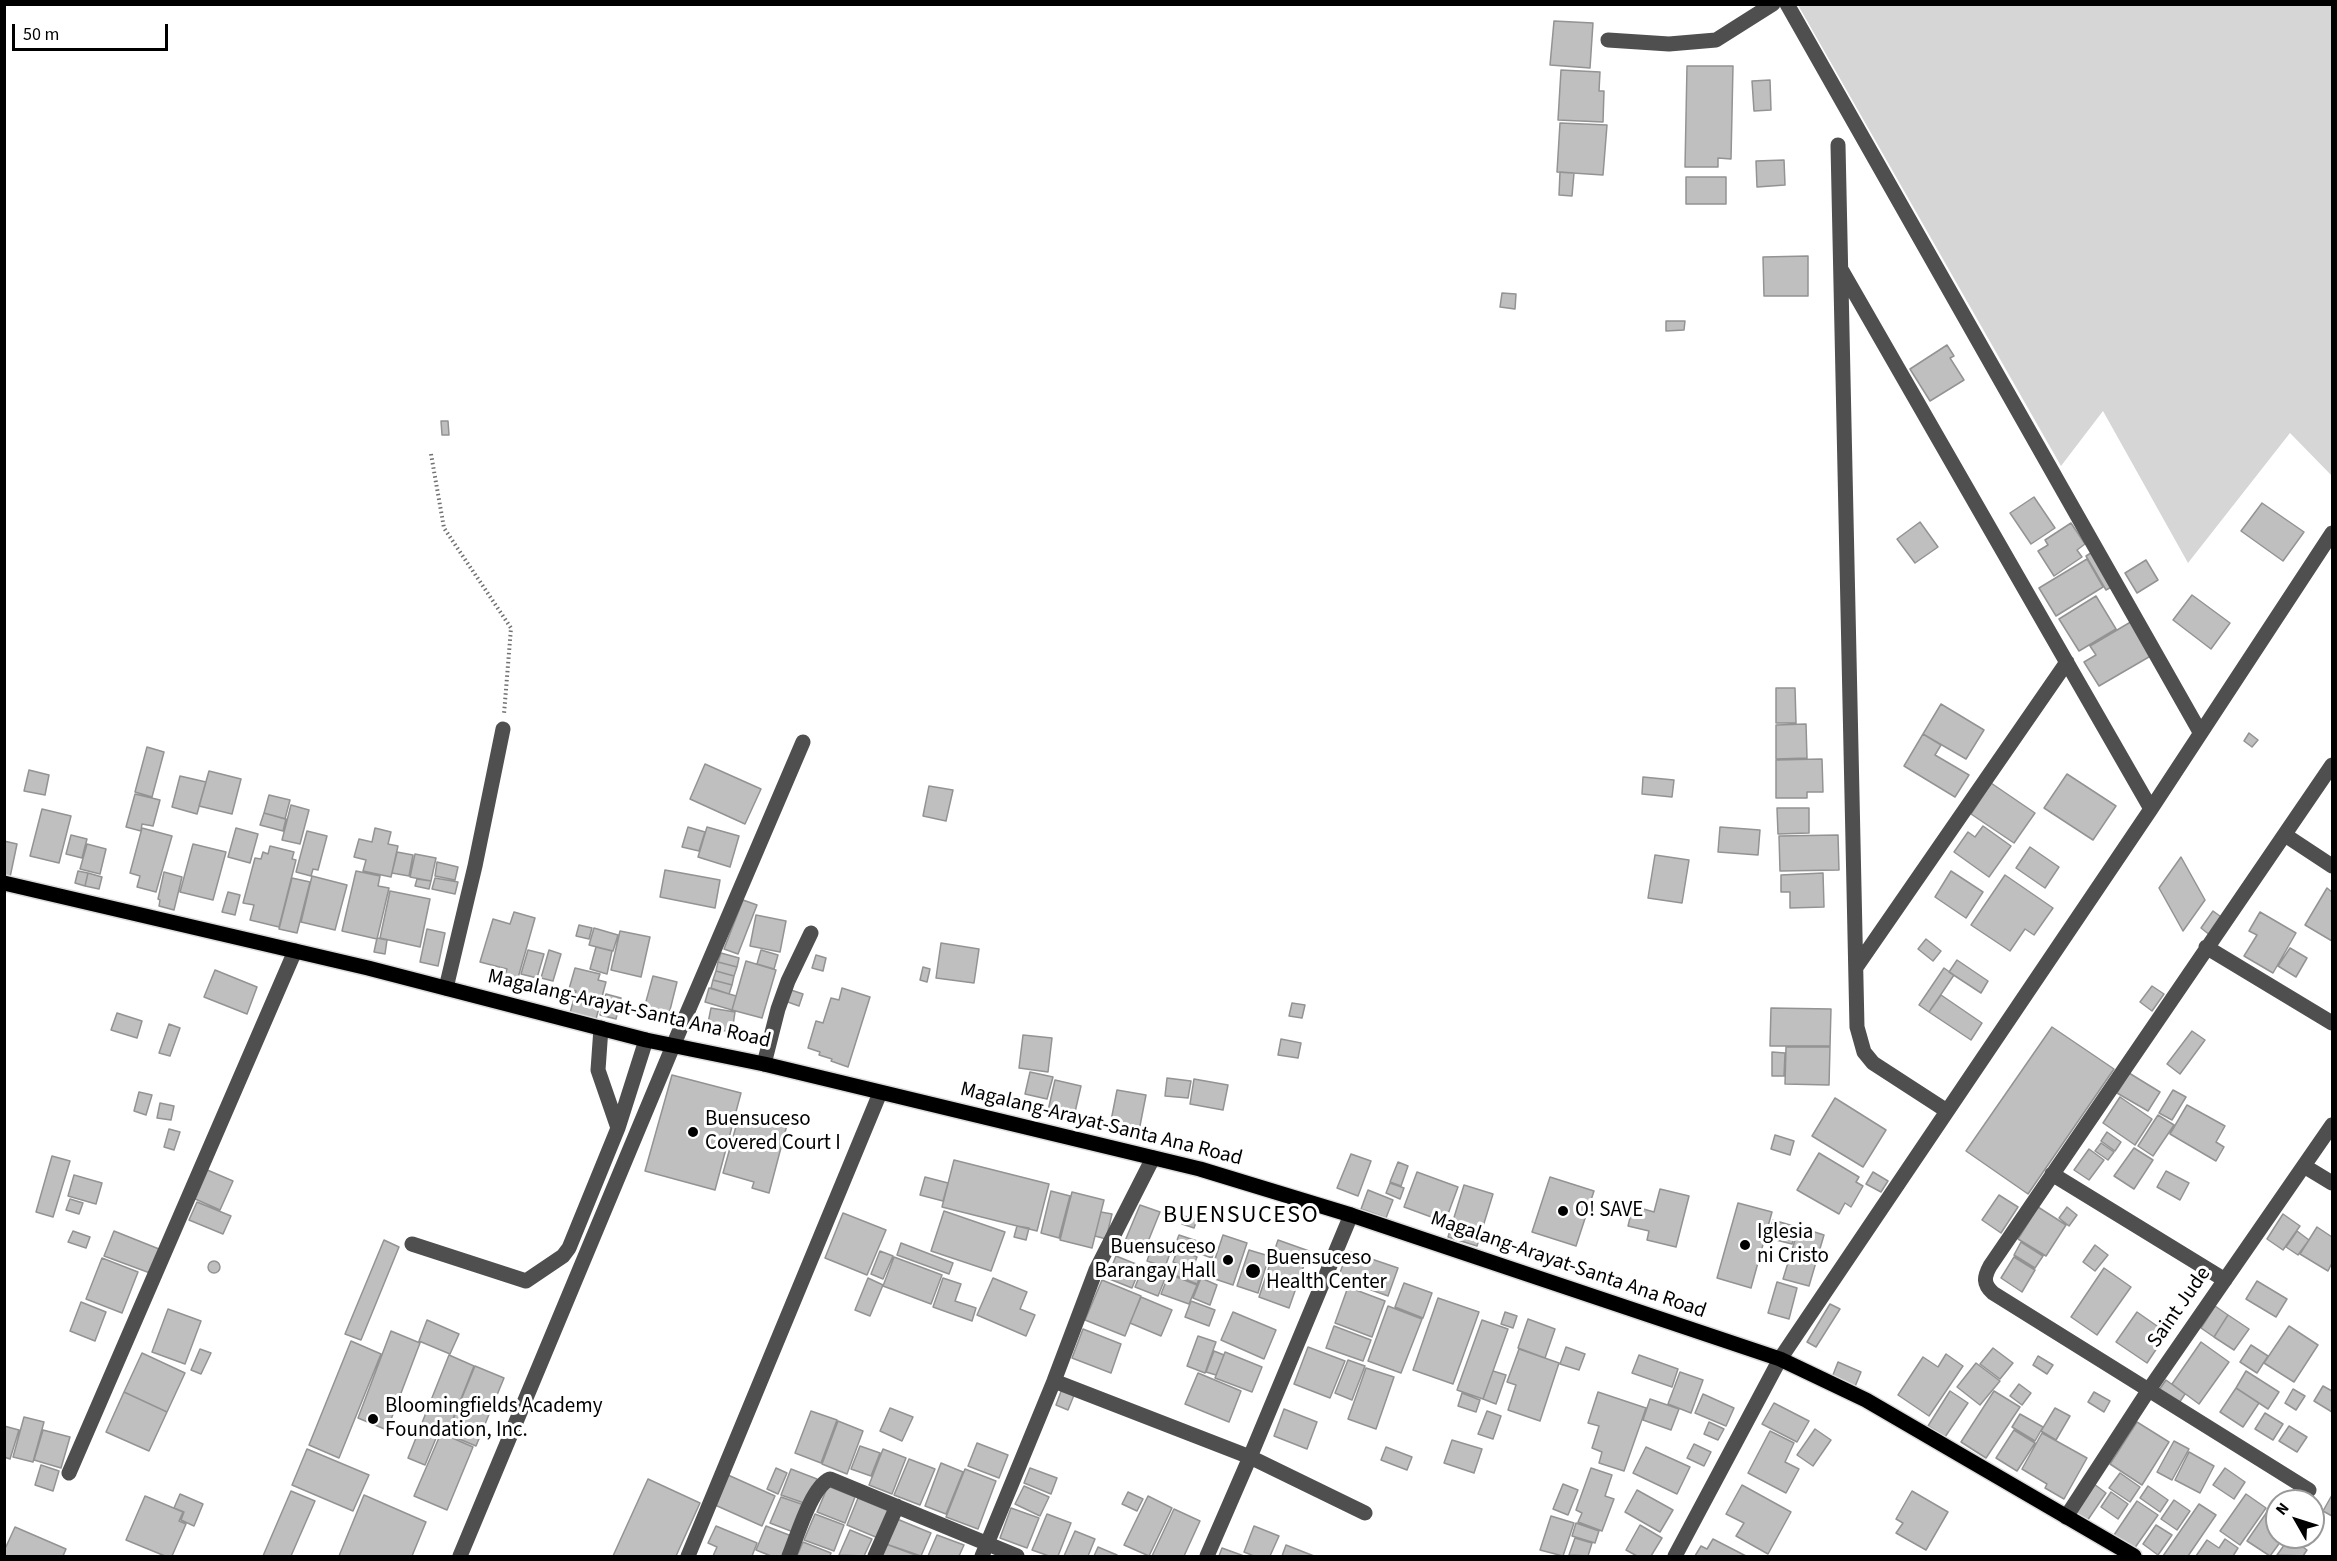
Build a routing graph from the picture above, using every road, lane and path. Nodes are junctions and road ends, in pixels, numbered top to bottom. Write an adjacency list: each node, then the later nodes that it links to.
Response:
1 (1773, 4): 3 (street)
2 (1787, 4): 10 (street)
3 (1608, 40)
4 (1838, 145): 5 (street)
5 (1841, 269): 8 (street); 20 (street)
6 (431, 454): 9 (path)
7 (2332, 534): 10 (street)
8 (2067, 662): 13 (street); 20 (street)
9 (503, 729): 21 (street)
10 (2200, 732): 13 (street)
11 (803, 742): 25 (street)
12 (2332, 765): 14 (street)
13 (2151, 809): 28 (street)
14 (2285, 836): 15 (street); 18 (street)
15 (2332, 866)
16 (4, 884): 19 (main road, Magalang-Arayat-Santa Ana Road)
17 (811, 933): 26 (street)
18 (2206, 947): 22 (street); 33 (street)
19 (295, 951): 21 (main road, Magalang-Arayat-Santa Ana Road); 42 (street)
20 (1857, 966): 28 (street)
21 (446, 988): 23 (main road, Magalang-Arayat-Santa Ana Road)
22 (2332, 1023)
23 (601, 1028): 24 (main road, Magalang-Arayat-Santa Ana Road); 30 (street)
24 (646, 1040): 25 (main road, Magalang-Arayat-Santa Ana Road); 30 (street)
25 (673, 1046): 26 (main road, Magalang-Arayat-Santa Ana Road); 48 (street)
26 (764, 1064): 27 (main road, Magalang-Arayat-Santa Ana Road)
27 (880, 1093): 31 (main road, Magalang-Arayat-Santa Ana Road); 49 (street)
28 (1947, 1111): 38 (street)
29 (2332, 1125): 32 (street, Saint Jude)
30 (618, 1128): 36 (street)
31 (1153, 1158): 35 (main road, Magalang-Arayat-Santa Ana Road); 39 (street)
32 (2304, 1166): 34 (street); 37 (street, Saint Jude)
33 (2052, 1174): 37 (street); 40 (street)
34 (2332, 1183)
35 (1351, 1215): 38 (main road, Magalang-Arayat-Santa Ana Road); 41 (street)
36 (412, 1244)
37 (2225, 1280): 40 (street, Saint Jude)
38 (1780, 1359): 46 (main road, Magalang-Arayat-Santa Ana Road); 54 (street)
39 (1054, 1381): 41 (street); 47 (street)
40 (2148, 1391): 43 (street); 46 (street, Saint Jude)
41 (1250, 1457): 45 (street); 53 (street)
42 (69, 1473)
43 (2307, 1489)
44 (897, 1506): 47 (street); 50 (street); 51 (street)
45 (1365, 1513)
46 (2066, 1517): 55 (main road, Magalang-Arayat-Santa Ana Road)
47 (985, 1550): 52 (street)
48 (460, 1557)
49 (688, 1557)
50 (789, 1557)
51 (875, 1557)
52 (1017, 1557)
53 (1207, 1557)
54 (1675, 1557)
55 (2134, 1557)

